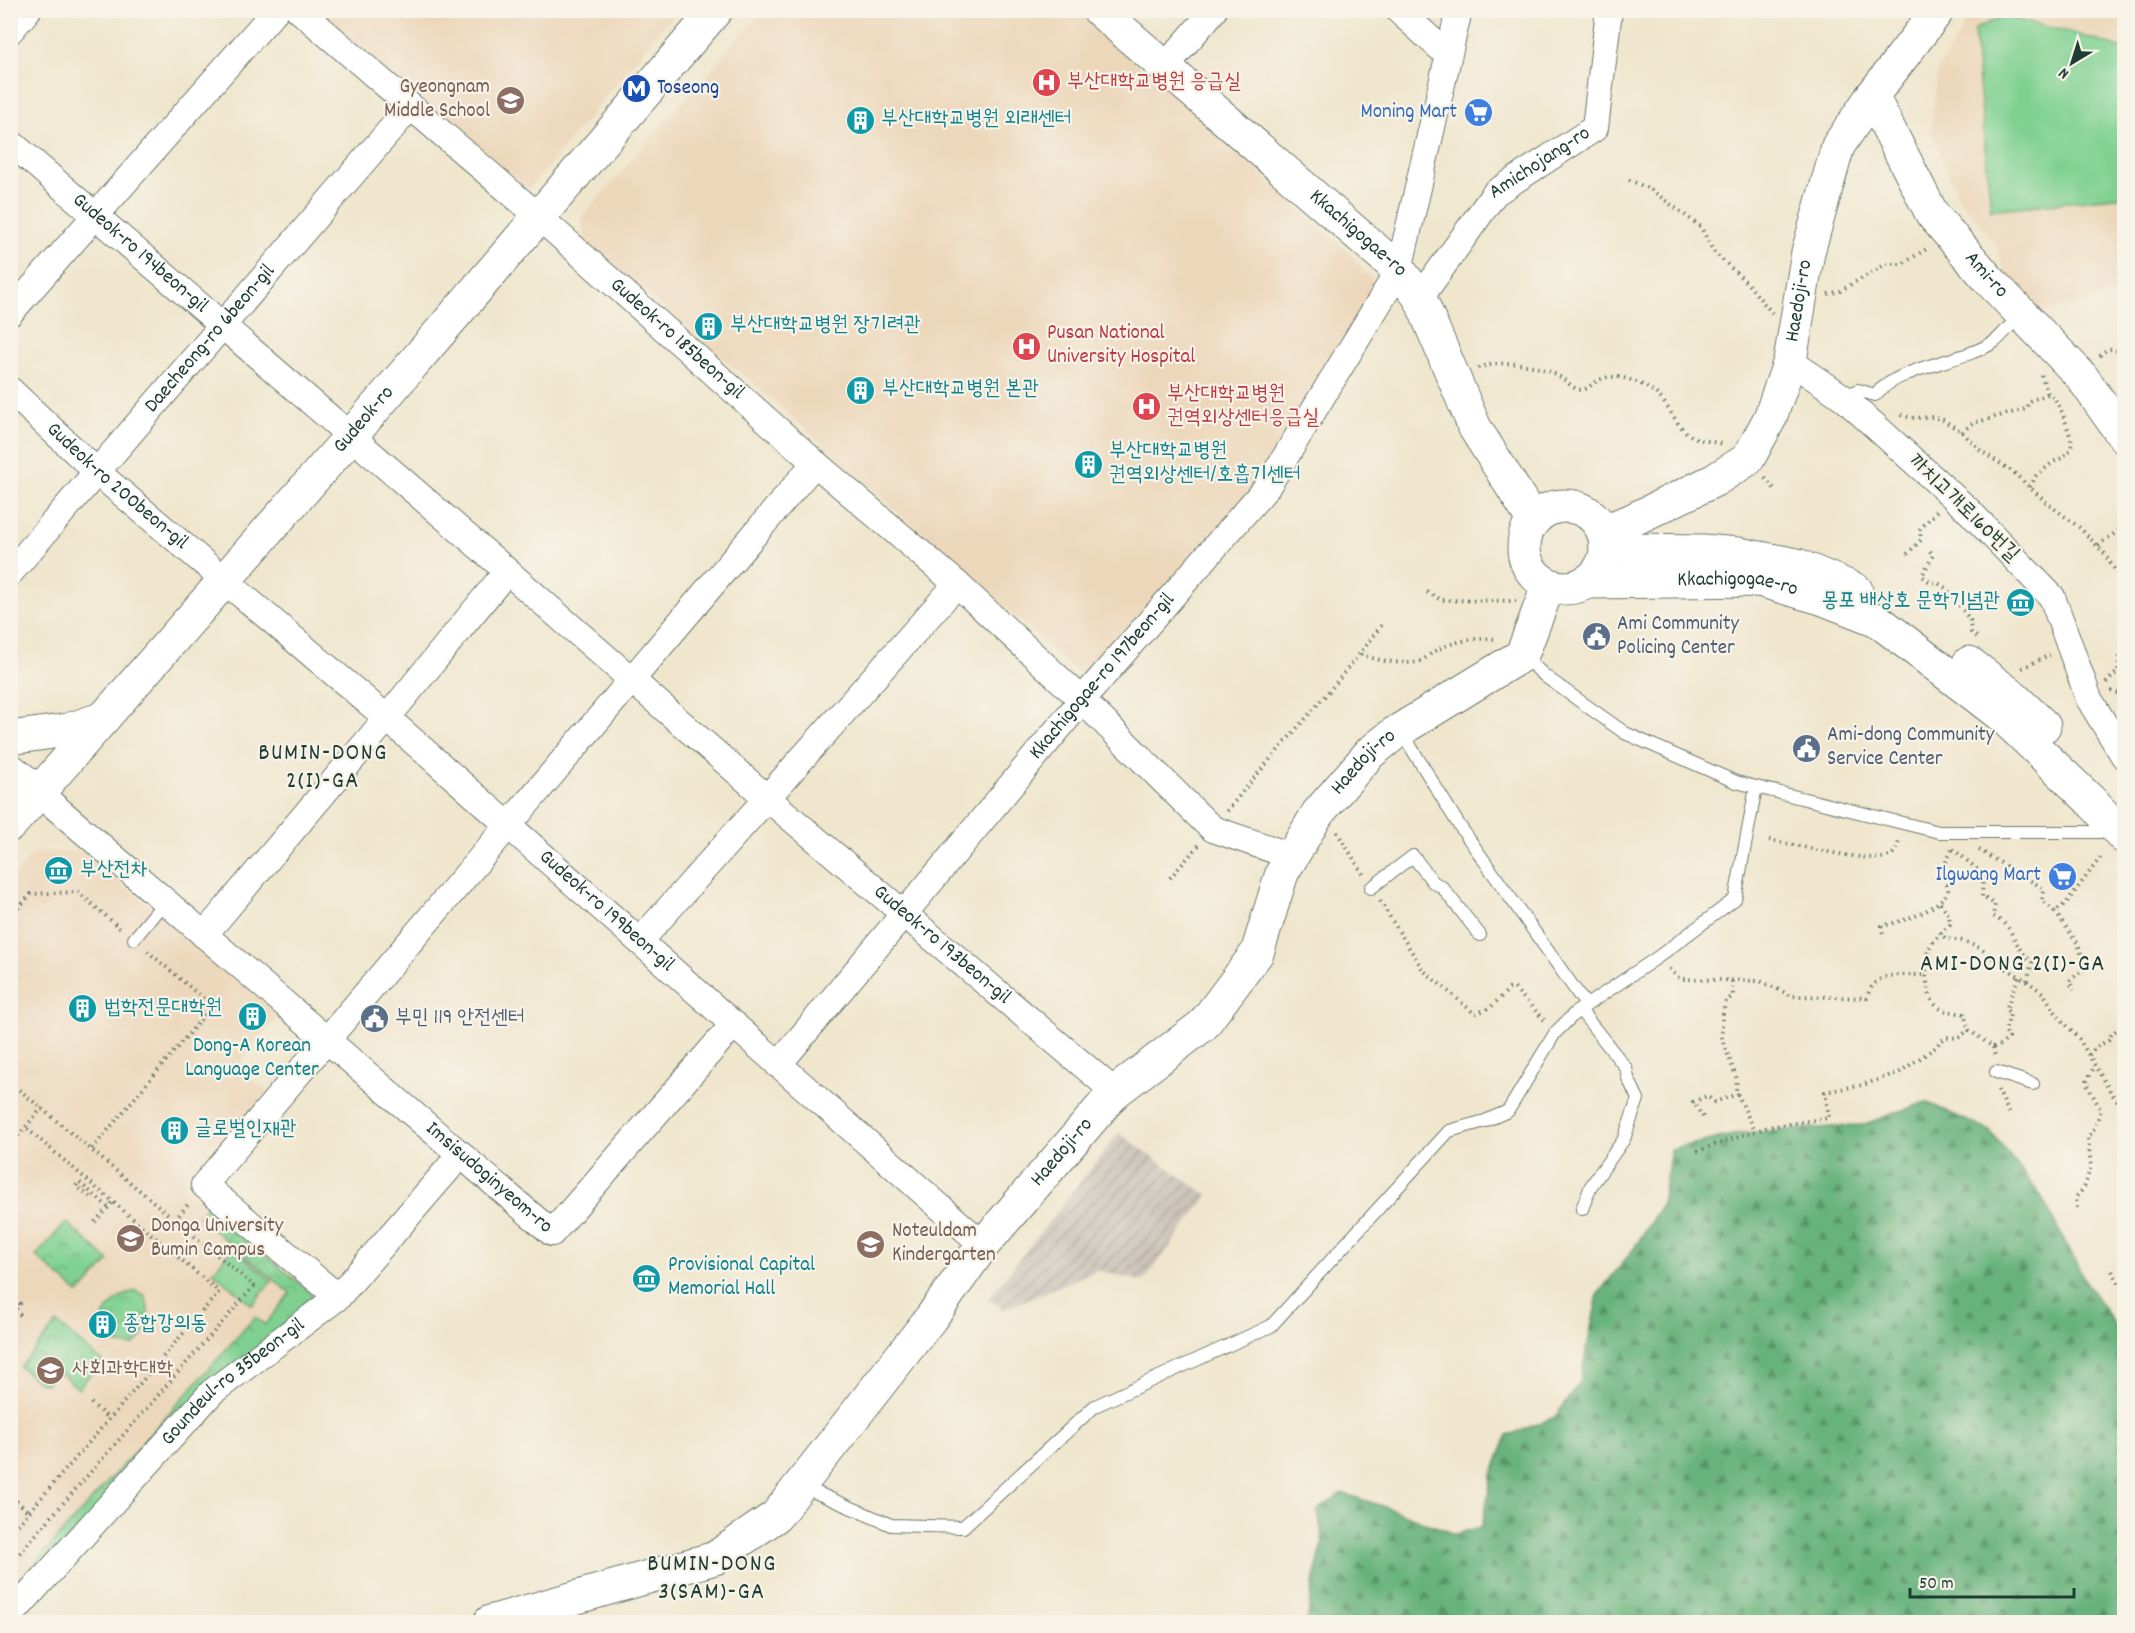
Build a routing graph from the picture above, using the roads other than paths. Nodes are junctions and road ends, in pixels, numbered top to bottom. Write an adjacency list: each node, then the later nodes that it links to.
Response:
1 (28, 10): 11 (street)
2 (276, 10): 17 (street)
3 (299, 10): 15 (street, Gudeok-ro 185beon-gil)
4 (716, 10): 18 (street, Gudeok-ro)
5 (1099, 10): 13 (street, Kkachigogae-ro)
6 (1214, 10): 13 (street)
7 (1398, 10): 12 (street)
8 (1459, 10): 12 (street, Kkachigogae-ro 197beon-gil)
9 (1609, 10): 20 (street, Amichojang-ro)
10 (1938, 10): 14 (street, Haedoji-ro)
11 (10, 31)
12 (1448, 55): 19 (street, Kkachigogae-ro 197beon-gil)
13 (1165, 67): 19 (street, Kkachigogae-ro)
14 (1872, 96): 22 (street, Ami-ro); 24 (street, Haedoji-ro)
15 (410, 107): 18 (street, Gudeok-ro 185beon-gil); 23 (street, Daecheong-ro 6beon-gil)
16 (10, 142): 17 (street, Gudeok-ro 194beon-gil)
17 (95, 215): 21 (street); 23 (street, Gudeok-ro 194beon-gil)
18 (538, 216): 27 (street, Gudeok-ro); 29 (street, Gudeok-ro 185beon-gil)
19 (1399, 270): 20 (street, Kkachigogae-ro); 43 (street, Kkachigogae-ro 197beon-gil)
20 (1420, 298): 32 (street, Kkachigogae-ro)
21 (10, 313)
22 (2022, 313): 26 (lane); 28 (street, Ami-ro)
23 (223, 325): 27 (street, Gudeok-ro 194beon-gil); 30 (street, Daecheong-ro 6beon-gil)
24 (1790, 361): 26 (street, 까치고개로160번길); 31 (street, Haedoji-ro)
25 (10, 390): 30 (street, Gudeok-ro 200beon-gil)
26 (1844, 398): 48 (street, 까치고개로160번길)
27 (351, 436): 35 (street, Gudeok-ro 193beon-gil); 37 (street, Gudeok-ro)
28 (2124, 437)
29 (815, 463): 39 (street, Gudeok-ro 185beon-gil); 42 (street)
30 (98, 473): 36 (street, Daecheong-ro 6beon-gil); 37 (street, Gudeok-ro 200beon-gil)
31 (1649, 512): 33 (street, Haedoji-ro); 34 (street)
32 (1533, 520): 33 (street); 40 (street)
33 (1604, 539): 34 (street); 38 (street)
34 (1675, 552): 54 (street)
35 (507, 571): 42 (street, Gudeok-ro 193beon-gil); 45 (street)
36 (10, 573)
37 (226, 580): 44 (street, Gudeok-ro); 45 (street, Gudeok-ro 199beon-gil)
38 (1588, 582): 40 (street); 54 (street, Kkachigogae-ro)
39 (957, 584): 43 (street, Gudeok-ro 185beon-gil); 52 (street)
40 (1545, 597): 41 (street)
41 (1524, 651): 46 (street, Haedoji-ro); 50 (lane)
42 (632, 681): 52 (street, Gudeok-ro 193beon-gil); 55 (street)
43 (1082, 700): 56 (street, Gudeok-ro 185beon-gil); 59 (street, Kkachigogae-ro 197beon-gil)
44 (105, 718): 47 (street); 51 (street, Gudeok-ro)
45 (387, 718): 55 (street, Gudeok-ro 199beon-gil); 60 (street)
46 (1401, 730): 56 (street, Haedoji-ro); 64 (lane)
47 (10, 738)
48 (2124, 756)
49 (10, 770): 51 (street)
50 (1756, 788): 54 (lane); 64 (lane)
51 (39, 793): 53 (street, Gudeok-ro); 58 (street, Imsisudoginyeom-ro)
52 (767, 798): 59 (street, Gudeok-ro 193beon-gil); 63 (street)
53 (10, 825)
54 (2123, 825)
55 (507, 826): 63 (street, Gudeok-ro 199beon-gil); 66 (street)
56 (1291, 856): 70 (street, Haedoji-ro)
57 (1371, 888): 61 (lane)
58 (165, 901): 60 (street, Imsisudoginyeom-ro); 62 (lane)
59 (904, 914): 67 (street, Kkachigogae-ro 197beon-gil); 70 (street, Gudeok-ro 193beon-gil)
60 (204, 935): 66 (street, Imsisudoginyeom-ro)
61 (1480, 935)
62 (134, 939)
63 (640, 941): 65 (street, Gudeok-ro 199beon-gil)
64 (1583, 1008): 72 (lane); 75 (lane)
65 (734, 1024): 67 (street, Gudeok-ro 199beon-gil); 71 (street, Imsisudoginyeom-ro)
66 (326, 1039): 71 (street, Imsisudoginyeom-ro); 74 (street)
67 (778, 1065): 73 (street, Gudeok-ro 199beon-gil)
68 (1995, 1072): 69 (lane)
69 (2033, 1084)
70 (1115, 1092): 73 (street, Haedoji-ro)
71 (460, 1154): 74 (street, Goundeul-ro 35beon-gil)
72 (1582, 1209)
73 (983, 1245): 75 (street, Haedoji-ro)
74 (338, 1297): 76 (street, Goundeul-ro 35beon-gil)
75 (800, 1486): 77 (street, Haedoji-ro)
76 (10, 1616)
77 (502, 1621)

